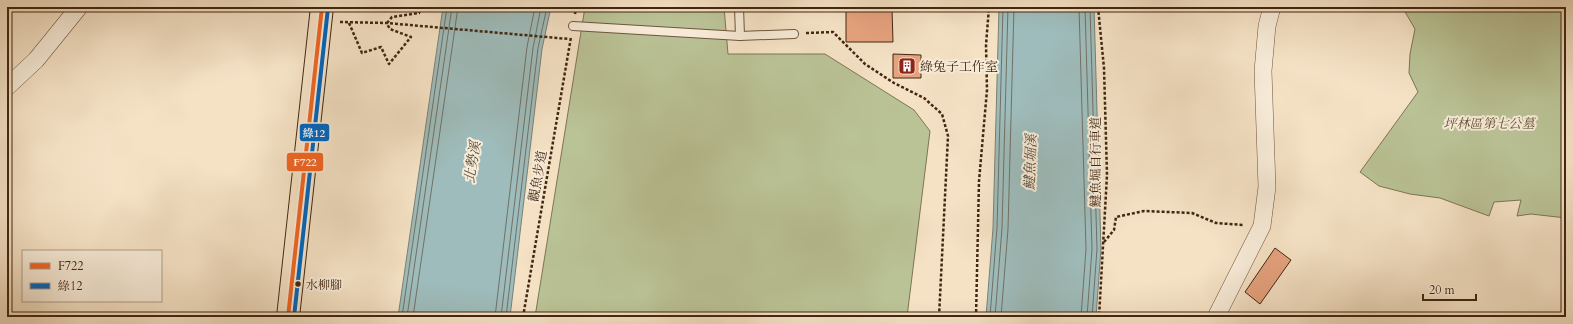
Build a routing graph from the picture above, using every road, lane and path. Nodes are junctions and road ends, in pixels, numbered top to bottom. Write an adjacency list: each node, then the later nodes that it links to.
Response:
1 (79, 7): 13 (street)
2 (420, 7): 9 (path)
3 (739, 7): 12 (lane)
4 (990, 7): 19 (path)
5 (1098, 7): 15 (path, 𩻸魚堀自行車道)
6 (1272, 7): 14 (street)
7 (321, 14): 8 (path); 16 (main road)
8 (349, 22): 9 (path); 9 (path)
9 (387, 23): 17 (path, 觀魚步道)
10 (573, 26): 12 (lane)
11 (794, 34): 12 (lane); 18 (path)
12 (740, 36)
13 (7, 87)
14 (1262, 226): 15 (path); 21 (street)
15 (1103, 242): 20 (path, 𩻸魚堀自行車道)
16 (288, 317)
17 (523, 317)
18 (939, 317)
19 (976, 317)
20 (1099, 317)
21 (1216, 317)

